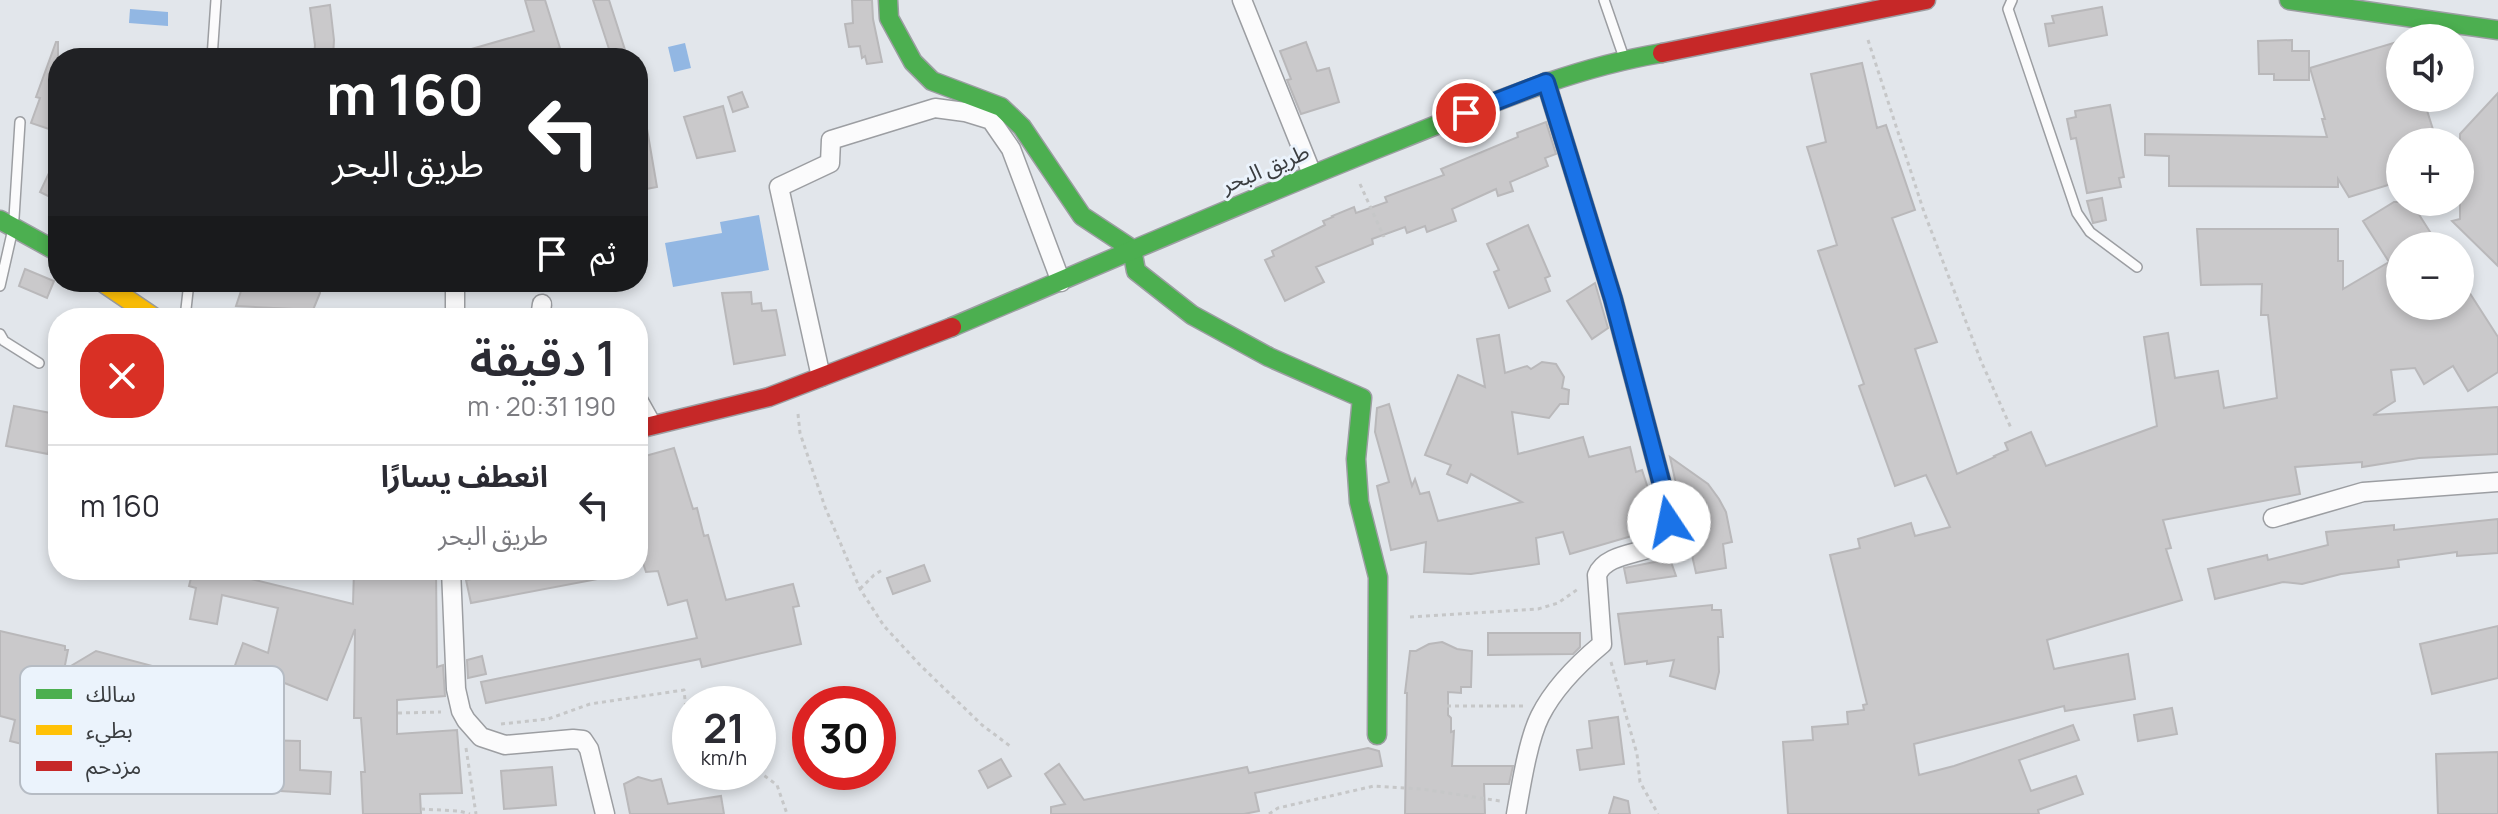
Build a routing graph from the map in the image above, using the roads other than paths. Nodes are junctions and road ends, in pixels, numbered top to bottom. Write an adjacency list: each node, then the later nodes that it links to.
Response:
1 (216, 0): 10 (lane)
2 (888, 0): 17 (main road)
3 (1242, 0): 14 (street)
4 (1604, 0): 11 (lane)
5 (1926, 0): 11 (main road, طريق البحر)
6 (2012, 0): 18 (lane)
7 (2289, 0): 8 (main road)
8 (2397, 8): 9 (main road)
9 (2498, 30)
10 (213, 48)
11 (1625, 59): 12 (main road, طريق البحر)
12 (1546, 82): 14 (main road, طريق البحر); 32 (street)
13 (20, 122): 15 (lane)
14 (1312, 174): 17 (main road, طريق البحر)
15 (7, 223): 16 (main road); 20 (lane)
16 (48, 246)
17 (1132, 249): 19 (main road, طريق البحر); 30 (main road)
18 (2137, 267)
19 (1061, 282): 25 (main road, طريق البحر); 25 (street)
20 (0, 286)
21 (117, 292): 22 (main road)
22 (140, 308)
23 (0, 334): 24 (lane)
24 (39, 363)
25 (821, 377): 26 (main road, طريق البحر)
26 (648, 426)
27 (2498, 482): 28 (street)
28 (2273, 518)
29 (451, 580): 31 (street)
30 (1377, 735)
31 (605, 814)
32 (1516, 814)

